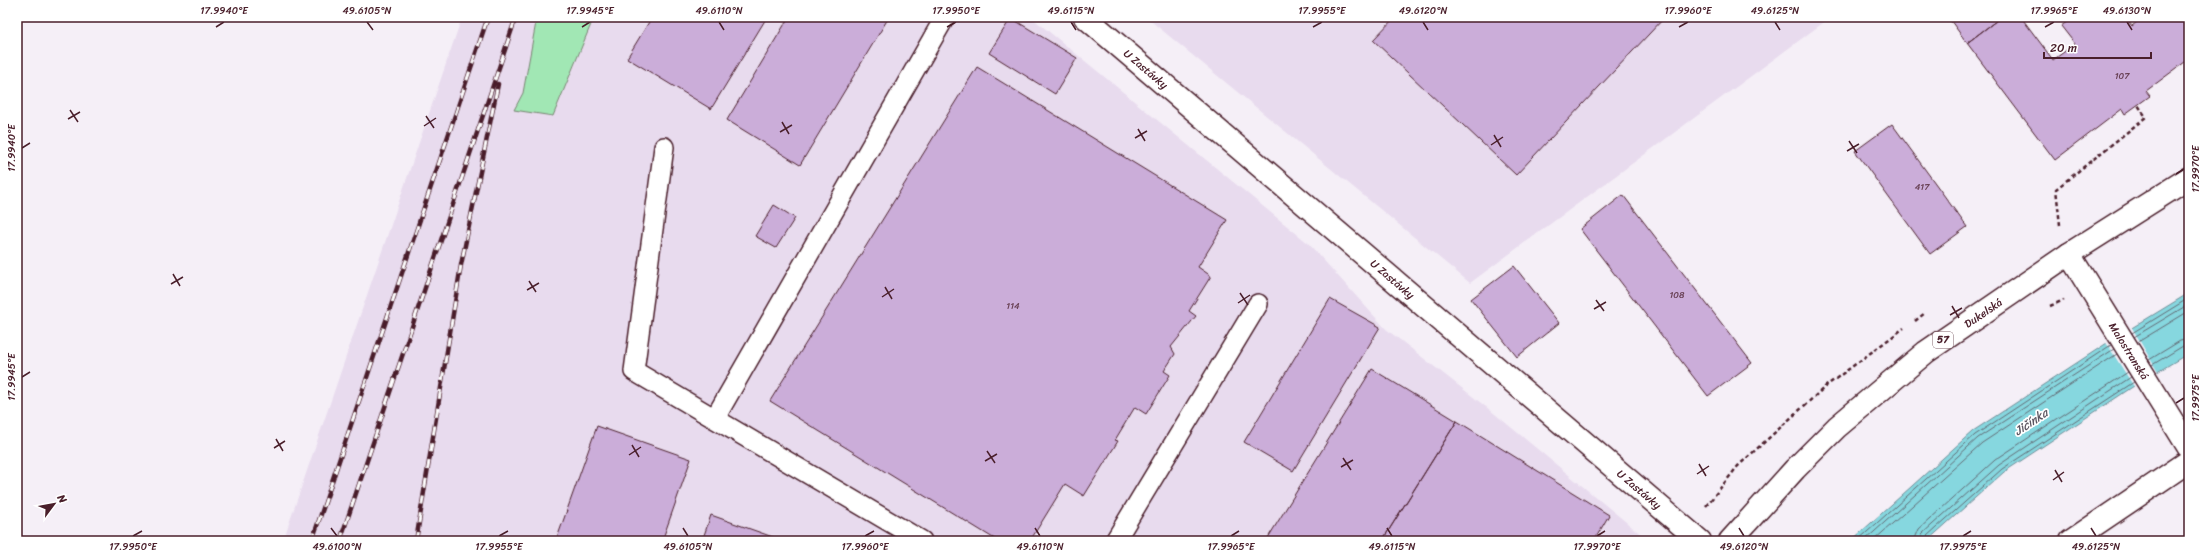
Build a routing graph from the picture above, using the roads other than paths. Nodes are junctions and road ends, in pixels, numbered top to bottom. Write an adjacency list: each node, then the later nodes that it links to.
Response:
1 (945, 17): 7 (lane)
2 (1085, 17): 12 (street, U Zastávky)
3 (664, 147): 7 (lane)
4 (2189, 178): 5 (street, Dukelská / 57)
5 (2069, 254): 8 (street, Malostranská); 13 (street, Dukelská / 57)
6 (1258, 304): 11 (lane)
7 (715, 418): 10 (lane)
8 (2189, 448)
9 (2189, 461): 14 (street)
10 (922, 541)
11 (1115, 541)
12 (1700, 541)
13 (1730, 541)
14 (2071, 541)

